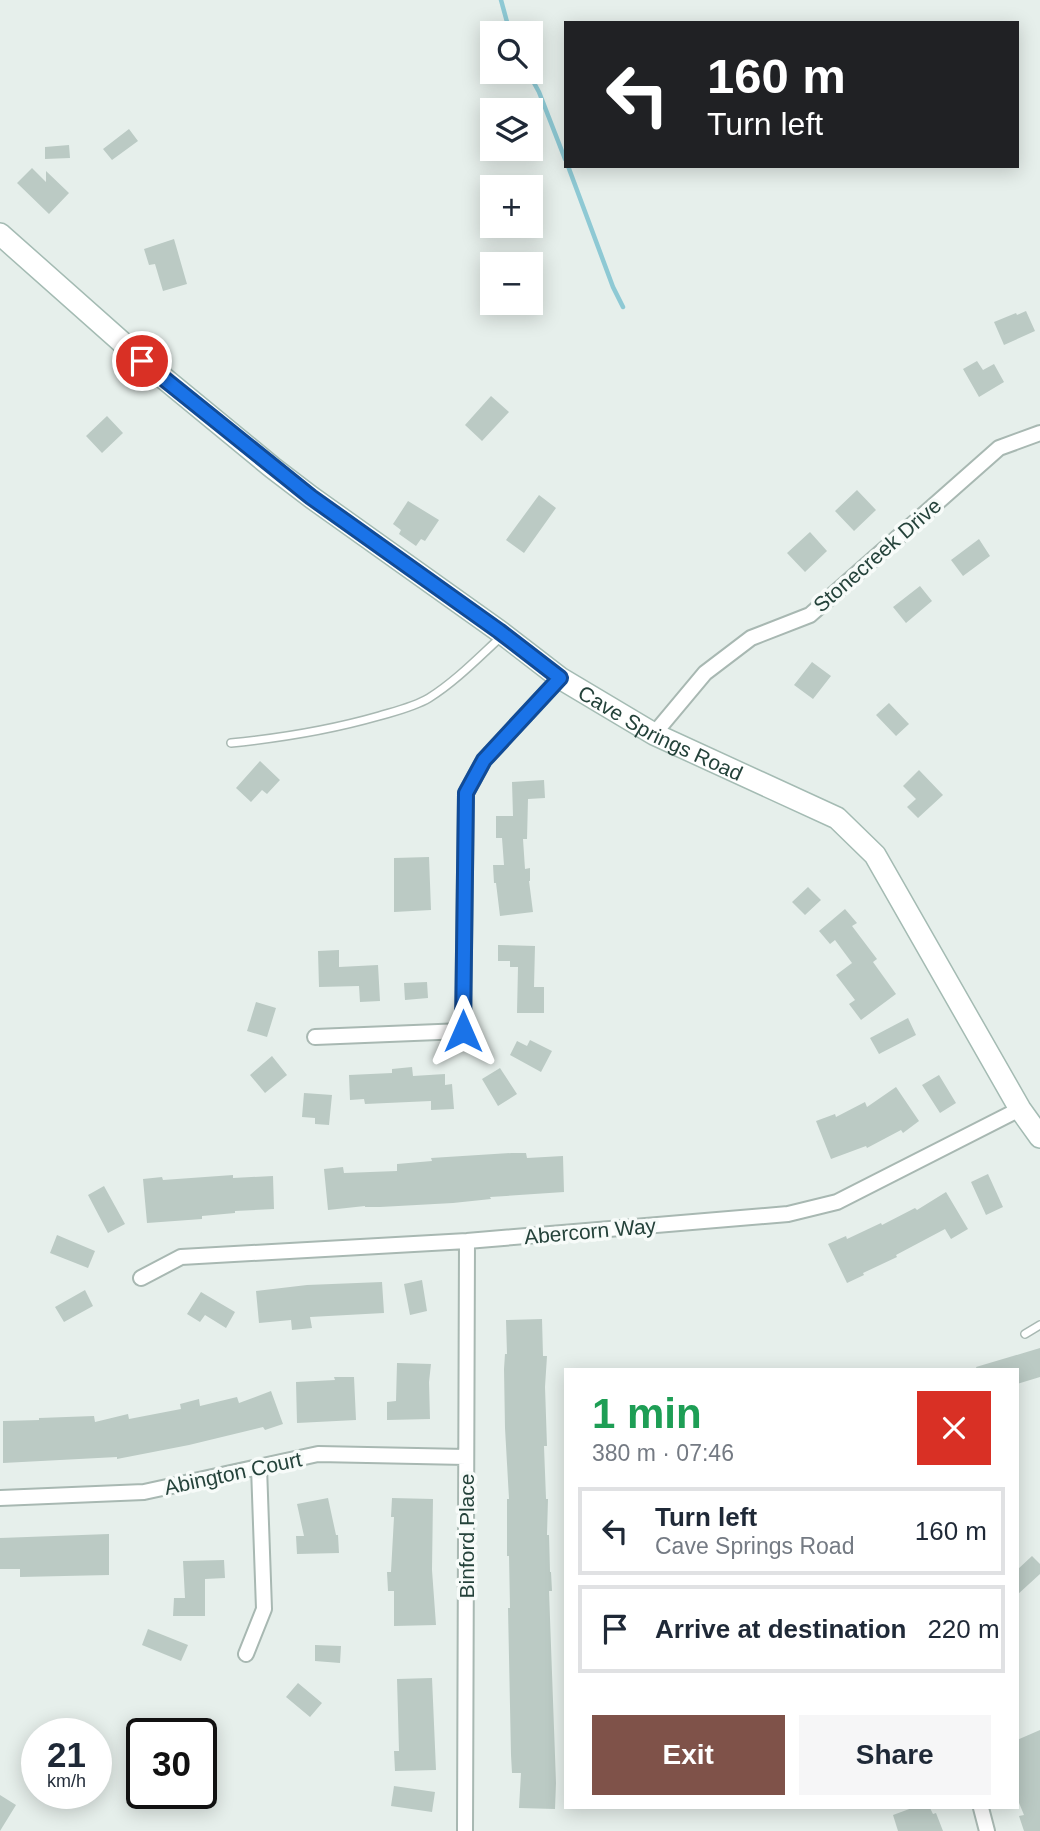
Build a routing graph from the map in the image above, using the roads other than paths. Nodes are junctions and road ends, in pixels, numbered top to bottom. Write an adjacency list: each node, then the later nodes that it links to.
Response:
1 (0, 234): 3 (street, Cave Springs Road)
2 (1040, 433): 5 (street, Stonecreek Drive)
3 (503, 635): 4 (street, Cave Springs Road); 6 (lane)
4 (560, 678): 5 (street, Cave Springs Road); 7 (street)
5 (654, 734): 8 (street, Cave Springs Road)
6 (231, 743)
7 (316, 1037)
8 (1020, 1109): 9 (street, Cave Springs Road); 10 (street, Abercorn Way)
9 (1040, 1137)
10 (467, 1241): 11 (street, Abercorn Way); 14 (street, Binford Place)
11 (141, 1278)
12 (1040, 1325): 13 (lane)
13 (1026, 1334)
14 (466, 1457): 15 (street, Abington Court); 19 (street, Binford Place)
15 (259, 1467): 16 (street, Abington Court); 17 (street)
16 (0, 1498)
17 (246, 1654)
18 (982, 1809): 20 (street)
19 (465, 1831)
20 (987, 1831)

